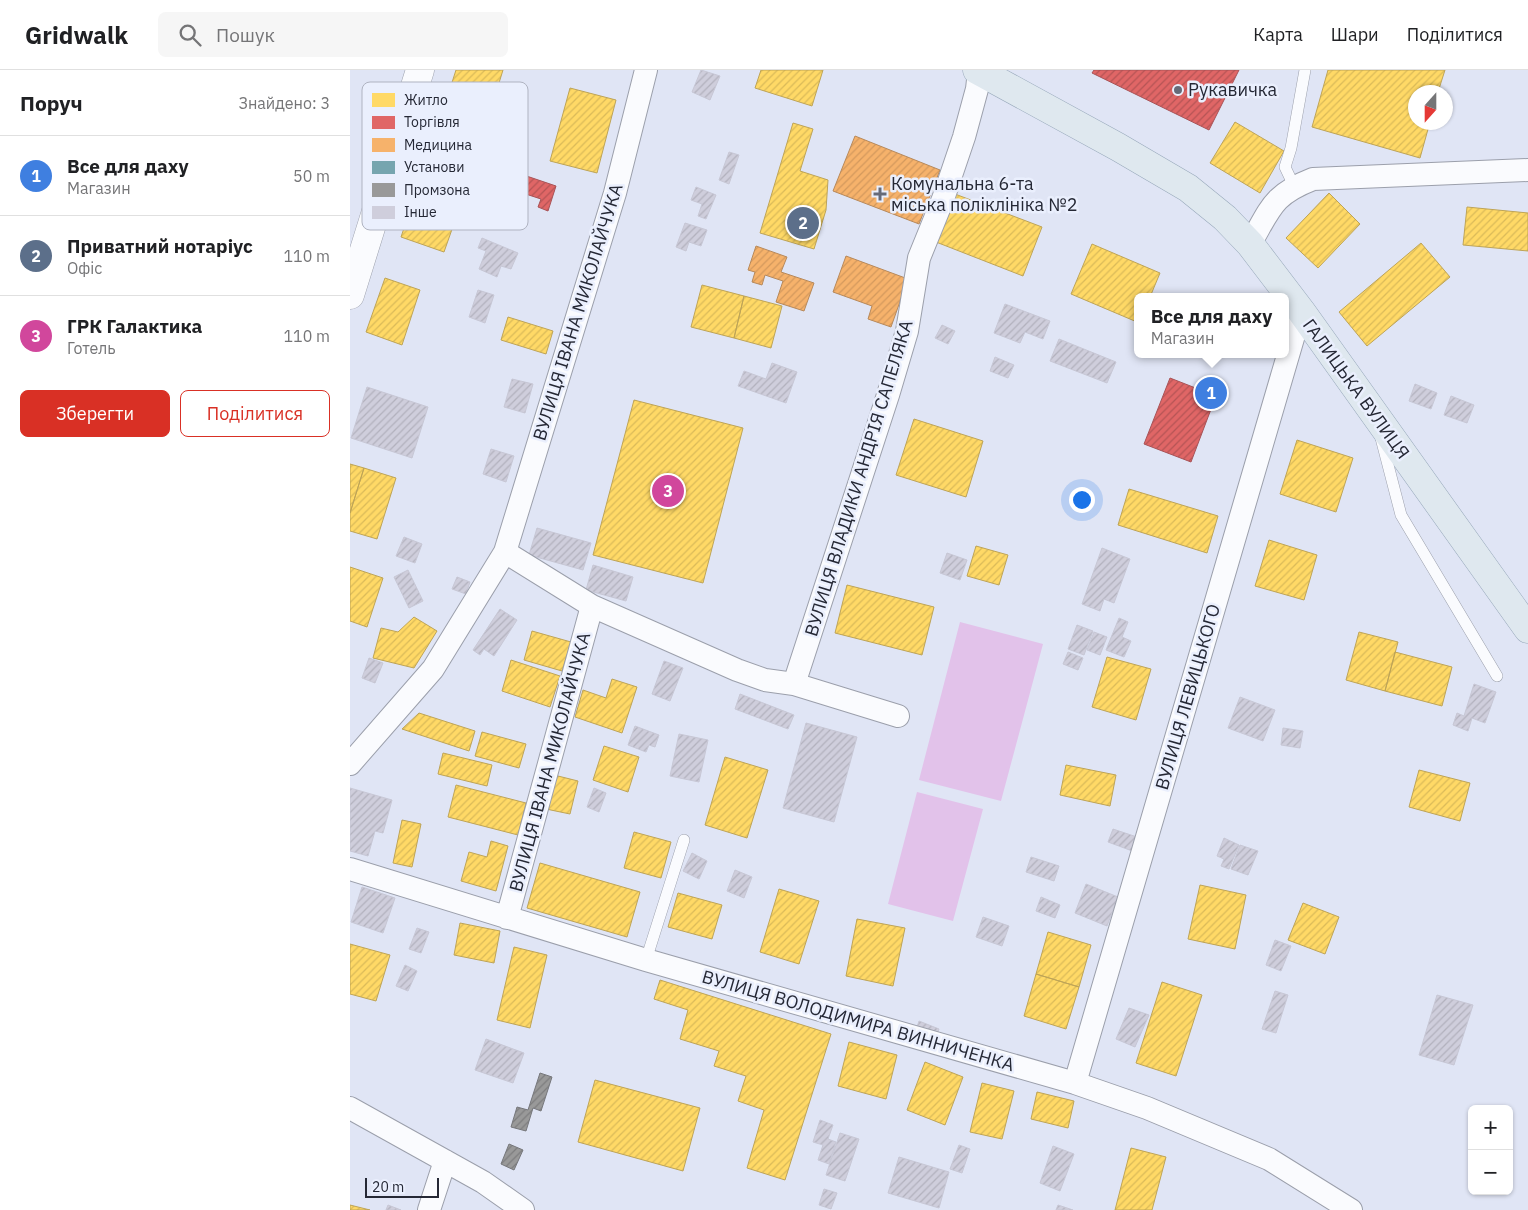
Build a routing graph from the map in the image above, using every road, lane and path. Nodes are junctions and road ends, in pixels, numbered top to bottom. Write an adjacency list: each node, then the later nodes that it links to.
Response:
1 (420, 70): 5 (main road)
2 (646, 70): 17 (street, ВУЛИЦЯ ІВАНА МИКОЛАЙЧУКА)
3 (978, 70): 9 (main road, ГАЛИЦЬКА ВУЛИЦЯ); 21 (street, ВУЛИЦЯ ВЛАДИКИ АНДРІЯ САПЕЛЯКА)
4 (1305, 70): 7 (lane)
5 (416, 82)
6 (1528, 170): 7 (street)
7 (1294, 186): 9 (street)
8 (370, 230): 11 (main road)
9 (1250, 244): 10 (main road, ГАЛИЦЬКА ВУЛИЦЯ)
10 (1287, 293)
11 (350, 295)
12 (1289, 296): 13 (main road, ГАЛИЦЬКА ВУЛИЦЯ)
13 (1300, 311): 14 (street, ВУЛИЦЯ ЛЕВИЦЬКОГО); 16 (main road, ГАЛИЦЬКА ВУЛИЦЯ)
14 (1289, 349)
15 (1286, 358): 28 (street, ВУЛИЦЯ ЛЕВИЦЬКОГО)
16 (1376, 416): 19 (main road, ГАЛИЦЬКА ВУЛИЦЯ); 20 (lane)
17 (505, 552): 18 (street, ВУЛИЦЯ ІВАНА МИКОЛАЙЧУКА); 23 (street, ВУЛИЦЯ ІВАНА МИКОЛАЙЧУКА)
18 (592, 606): 21 (street, ВУЛИЦЯ ІВАНА МИКОЛАЙЧУКА); 26 (street, ВУЛИЦЯ ІВАНА МИКОЛАЙЧУКА)
19 (1528, 628)
20 (1497, 676)
21 (794, 684): 22 (street, ВУЛИЦЯ ІВАНА МИКОЛАЙЧУКА)
22 (898, 716)
23 (350, 764)
24 (684, 840): 27 (lane)
25 (350, 869): 26 (street, ВУЛИЦЯ ВОЛОДИМИРА ВИННИЧЕНКА)
26 (507, 918): 27 (street, ВУЛИЦЯ ВОЛОДИМИРА ВИННИЧЕНКА)
27 (646, 960): 28 (street, ВУЛИЦЯ ВОЛОДИМИРА ВИННИЧЕНКА)
28 (1075, 1084): 33 (street, ВУЛИЦЯ ВОЛОДИМИРА ВИННИЧЕНКА)
29 (350, 1108): 30 (street)
30 (445, 1161): 31 (street); 32 (street)
31 (430, 1210)
32 (523, 1210)
33 (1351, 1210)

